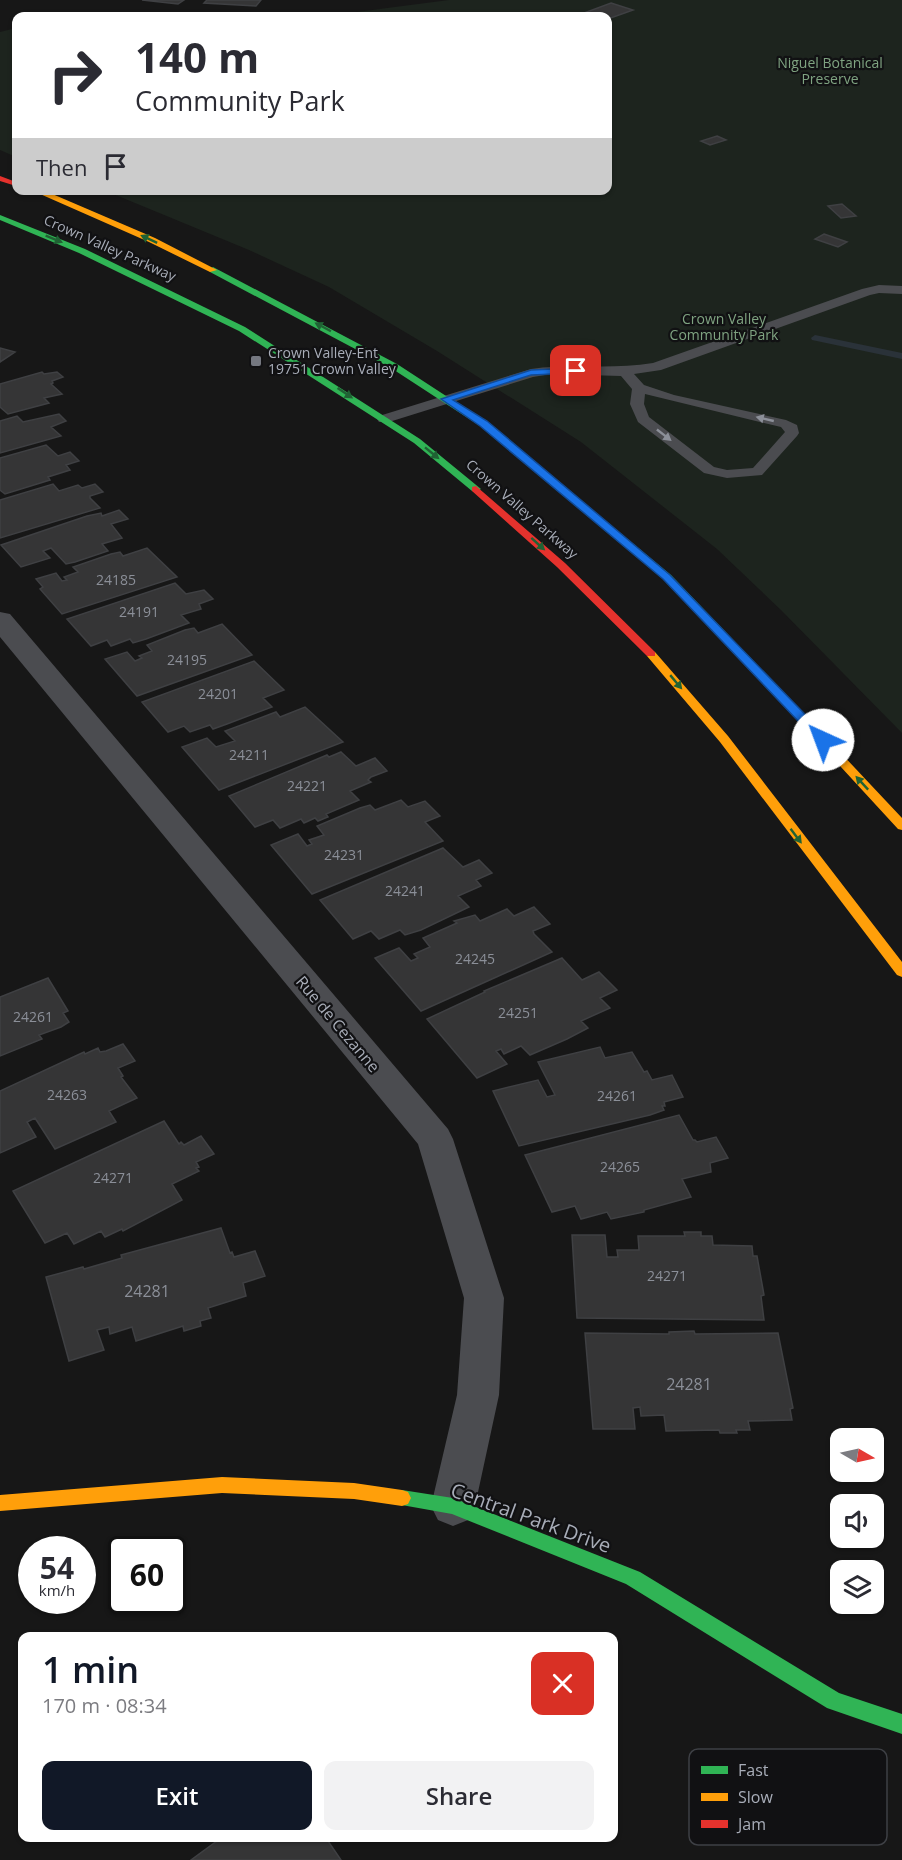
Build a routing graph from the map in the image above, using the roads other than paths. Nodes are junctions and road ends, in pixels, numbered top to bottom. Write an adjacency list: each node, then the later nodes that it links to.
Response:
1 (46, 195): 6 (main road, Crown Valley Parkway, one-way to 1)
2 (0, 217): 7 (main road, Crown Valley Parkway, one-way to 7)
3 (902, 290): 4 (lane)
4 (625, 372): 5 (lane); 6 (lane)
5 (639, 388): 5 (lane, one-way to 5)
6 (446, 399): 7 (lane); 9 (main road, Crown Valley Parkway, one-way to 6)
7 (384, 419): 10 (main road, Crown Valley Parkway, one-way to 10)
8 (0, 620): 12 (street, Rue de Cezanne)
9 (902, 826)
10 (902, 972)
11 (0, 1503): 12 (main road, Central Park Drive)
12 (453, 1506): 13 (main road, Central Park Drive)
13 (902, 1724)

